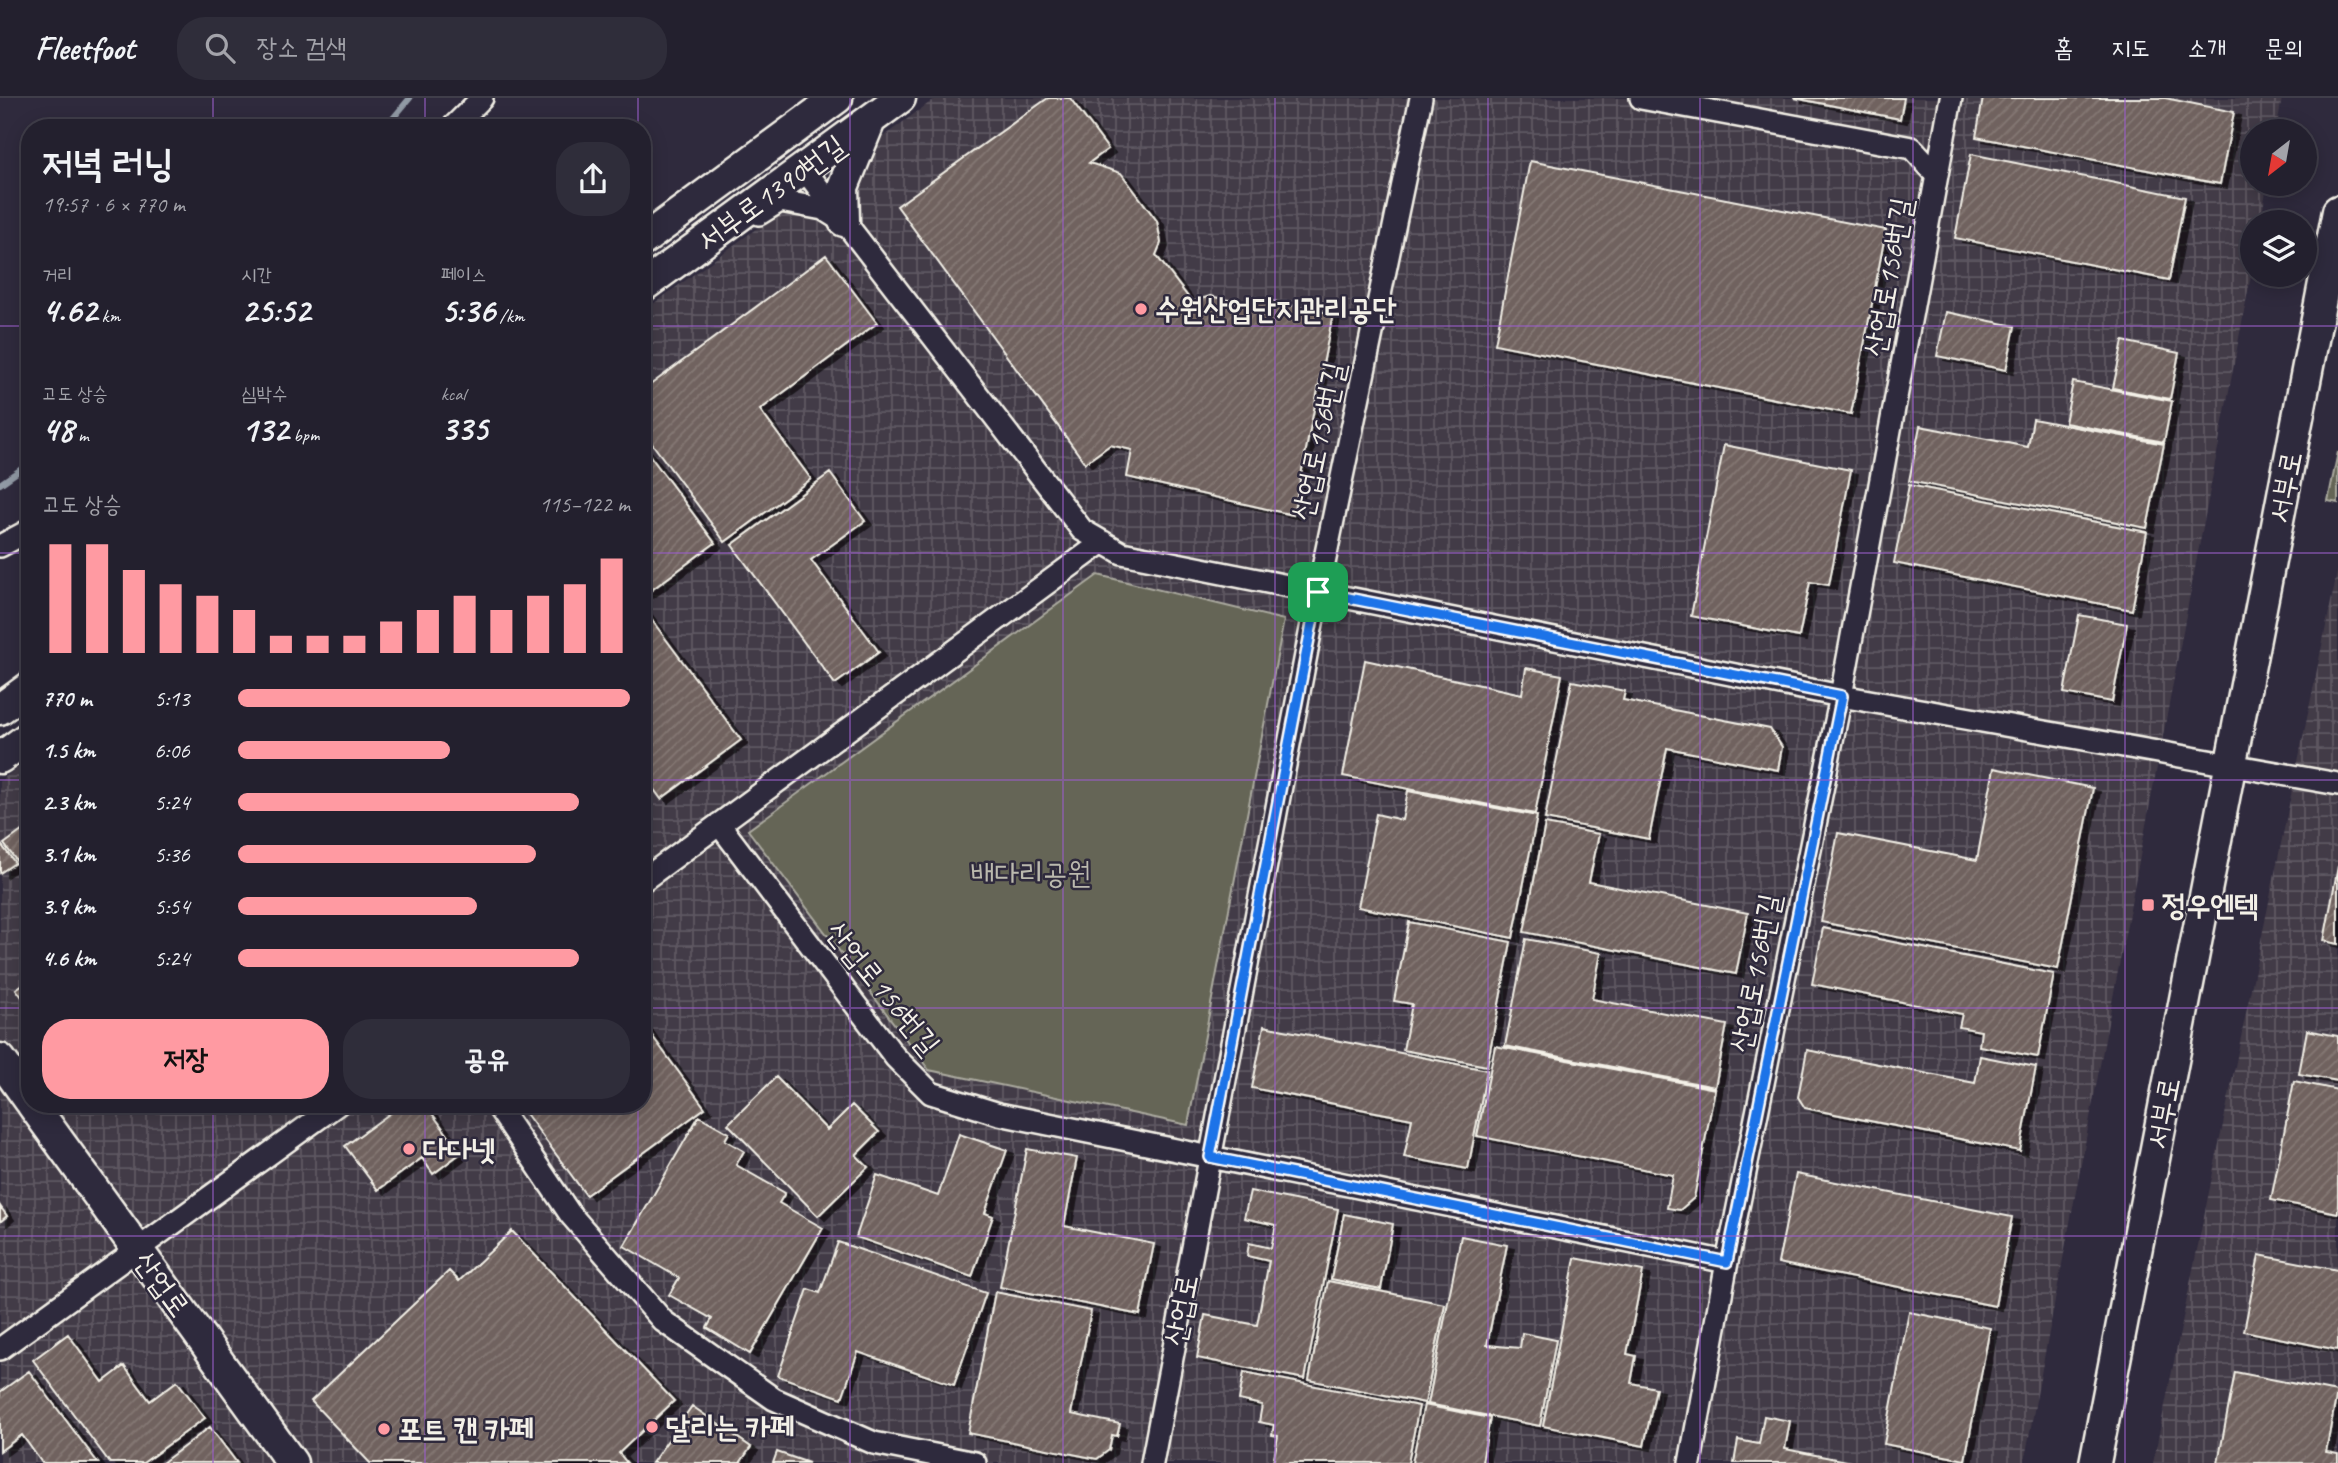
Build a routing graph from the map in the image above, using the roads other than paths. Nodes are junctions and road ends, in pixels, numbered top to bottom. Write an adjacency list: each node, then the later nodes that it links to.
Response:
1 (482, 98): 7 (street)
2 (837, 98): 9 (street, 서부로1390번길)
3 (900, 98): 8 (street, 서부로1390번길)
4 (1421, 98): 20 (street, 산업로156번길)
5 (1641, 98): 11 (street, 산업로156번길)
6 (1951, 98): 11 (street)
7 (461, 119)
8 (870, 120): 10 (street, 서부로1390번길); 13 (street)
9 (782, 139): 10 (street); 14 (street, 서부로1390번길)
10 (804, 169): 13 (street); 15 (street, 서부로1390번길)
11 (1937, 174): 22 (street, 산업로156번길)
12 (2338, 211): 26 (street, 서부로)
13 (844, 221): 15 (street); 18 (street)
14 (651, 234)
15 (685, 256): 16 (street, 서부로1390번길)
16 (651, 281)
17 (21, 534): 19 (street)
18 (1103, 542): 20 (street); 28 (street)
19 (0, 545)
20 (1318, 592): 22 (street); 35 (street, 산업로156번길)
21 (21, 694): 23 (street)
22 (1842, 696): 26 (street); 37 (street, 산업로156번길)
23 (0, 709)
24 (21, 743): 25 (street)
25 (0, 758)
26 (2231, 763): 27 (street); 43 (street, 서부로)
27 (2338, 784)
28 (719, 824): 29 (street); 35 (street, 산업로156번길)
29 (651, 874)
30 (0, 1059): 31 (street, 산업로)
31 (21, 1088)
32 (39, 1113): 36 (street, 산업로)
33 (326, 1113): 36 (street)
34 (502, 1113): 40 (street)
35 (1210, 1157): 37 (street, 산업로156번길); 41 (street, 산업로)
36 (138, 1251): 38 (street); 39 (street, 산업로)
37 (1727, 1262): 42 (street, 산업로156번길)
38 (0, 1349)
39 (292, 1463)
40 (975, 1463)
41 (1152, 1463)
42 (1690, 1463)
43 (2095, 1463)

